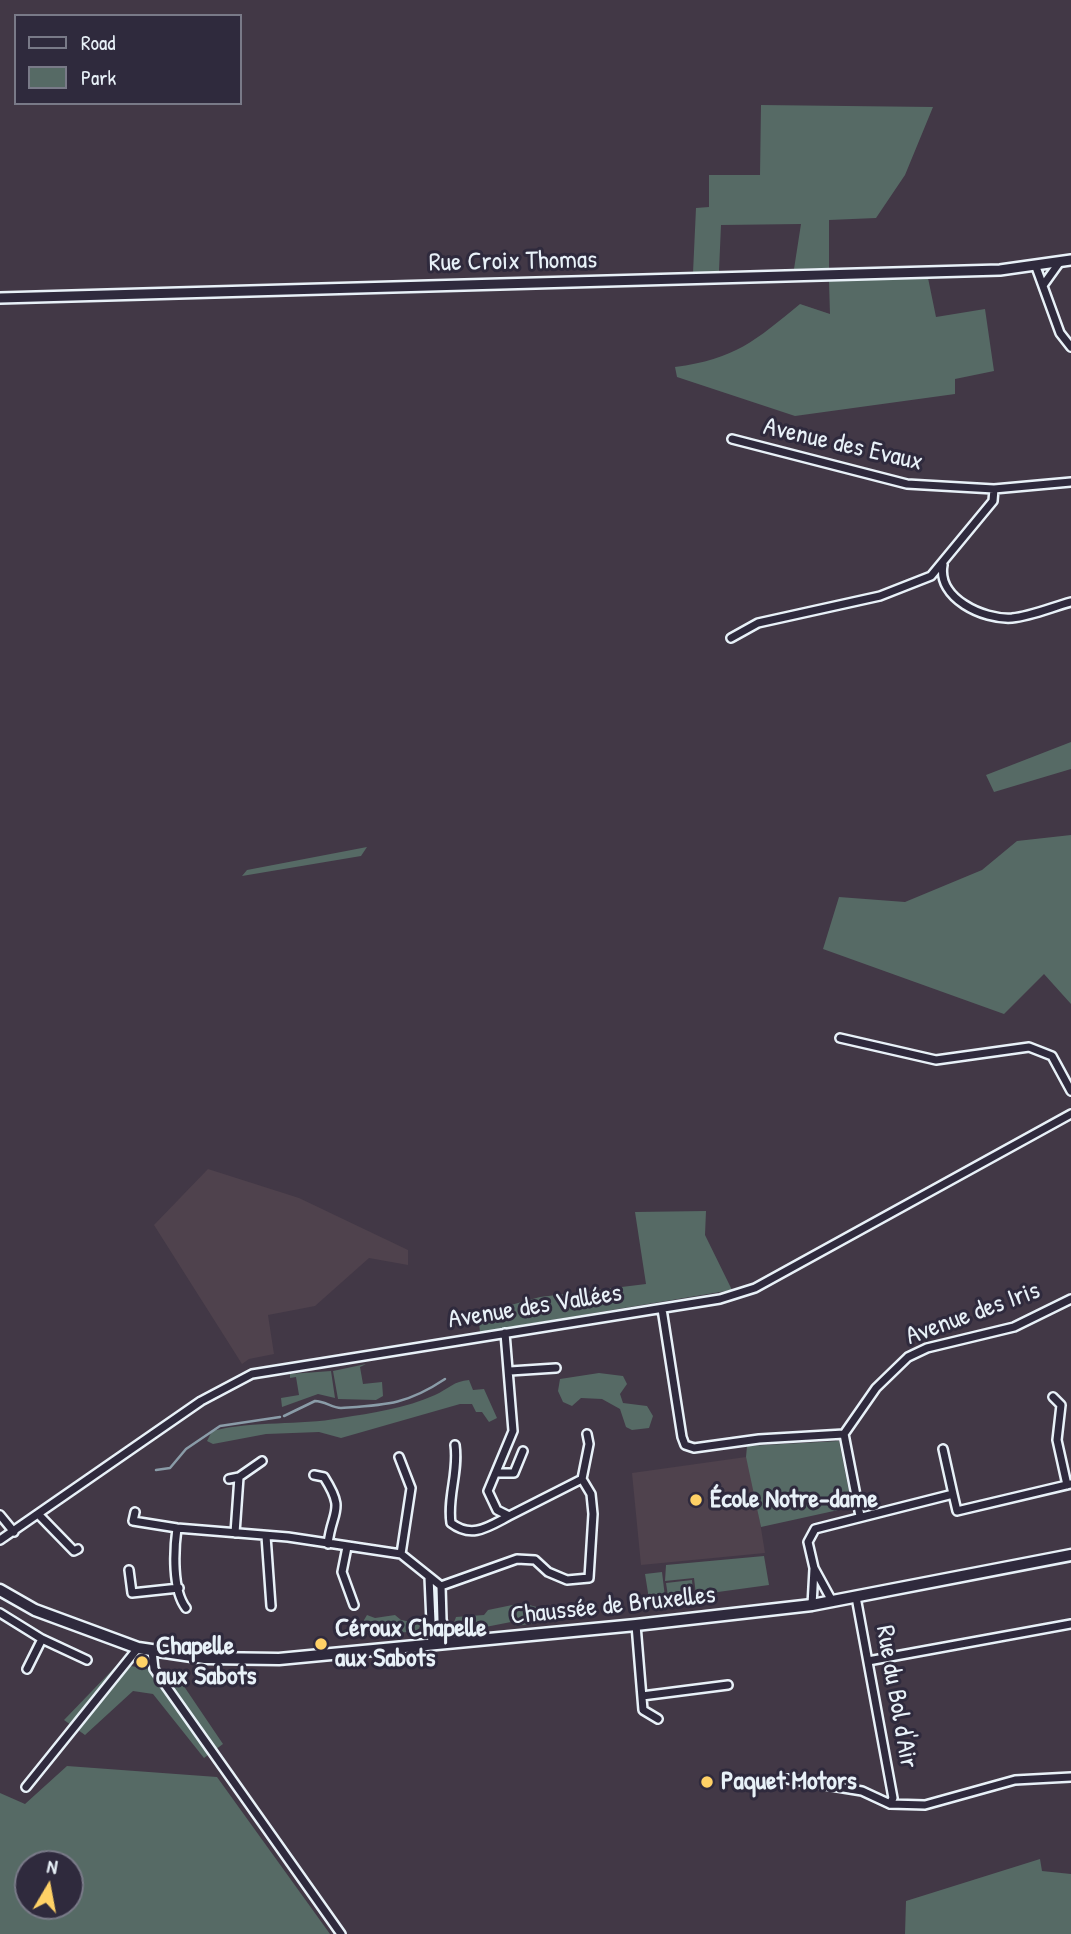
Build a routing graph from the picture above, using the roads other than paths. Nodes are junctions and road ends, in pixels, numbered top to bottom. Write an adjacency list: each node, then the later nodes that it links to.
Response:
1 (1071, 260): 2 (street, Rue Croix Thomas)
2 (1059, 263): 3 (street, Rue Croix Thomas); 4 (street)
3 (1036, 267): 4 (street); 4 (street); 5 (street, Rue Croix Thomas)
4 (1044, 284): 6 (street)
5 (0, 298)
6 (1071, 347)
7 (732, 439): 9 (street, Avenue des Evaux)
8 (1071, 481): 9 (street, Avenue des Evaux)
9 (994, 489): 10 (street)
10 (943, 563): 11 (street); 12 (street)
11 (1071, 602)
12 (731, 638)
13 (840, 1038): 14 (street)
14 (1071, 1091)
15 (1071, 1114): 17 (street, Avenue des Vallées)
16 (1071, 1298): 23 (street, Avenue des Iris)
17 (662, 1309): 18 (street, Avenue des Vallées); 23 (street)
18 (505, 1333): 20 (street); 38 (street, Avenue des Vallées)
19 (556, 1368): 20 (street)
20 (510, 1371): 29 (street)
21 (1053, 1397): 34 (street)
22 (587, 1434): 33 (street)
23 (844, 1434): 40 (street)
24 (456, 1445): 39 (street)
25 (943, 1449): 35 (street)
26 (523, 1451): 29 (street)
27 (399, 1457): 50 (street)
28 (262, 1461): 31 (street)
29 (496, 1473): 39 (street)
30 (314, 1475): 46 (street)
31 (239, 1477): 32 (street); 42 (street)
32 (229, 1479)
33 (582, 1479): 39 (street); 55 (street)
34 (1069, 1485): 35 (street)
35 (953, 1494): 40 (street)
36 (135, 1512): 41 (street)
37 (0, 1515): 43 (street)
38 (39, 1515): 43 (street, Avenue des Vallées); 49 (street)
39 (509, 1516)
40 (860, 1516): 52 (street)
41 (177, 1528): 42 (street); 56 (street)
42 (235, 1533): 44 (street)
43 (12, 1534): 45 (street, Avenue des Vallées); 47 (street, Avenue des Vallées)
44 (266, 1536): 46 (street); 62 (street)
45 (0, 1540)
46 (328, 1544): 48 (street)
47 (0, 1546)
48 (347, 1547): 50 (street); 60 (street)
49 (78, 1549)
50 (401, 1554): 54 (street)
51 (1071, 1555): 58 (main road, Chaussée de Bruxelles)
52 (814, 1568): 59 (street); 61 (street)
53 (129, 1570): 56 (street)
54 (429, 1577): 55 (street); 69 (street)
55 (441, 1586): 68 (street)
56 (178, 1587): 63 (street)
57 (0, 1590): 70 (main road, Chaussée de Bruxelles)
58 (856, 1597): 59 (main road, Chaussée de Bruxelles); 73 (street, Rue du Bol d'Air)
59 (832, 1601): 61 (main road, Chaussée de Bruxelles)
60 (354, 1605)
61 (812, 1605): 66 (main road, Chaussée de Bruxelles)
62 (271, 1606)
63 (186, 1608)
64 (0, 1613): 67 (street)
65 (1071, 1624): 73 (street)
66 (636, 1625): 68 (main road, Chaussée de Bruxelles); 76 (street)
67 (42, 1639): 72 (street); 74 (street)
68 (450, 1643): 69 (main road, Chaussée de Bruxelles)
69 (432, 1645): 71 (main road, Chaussée de Bruxelles)
70 (138, 1648): 71 (main road, Chaussée de Bruxelles); 80 (street)
71 (152, 1651): 82 (street)
72 (88, 1660)
73 (867, 1661): 81 (street, Rue du Bol d'Air)
74 (27, 1669)
75 (728, 1685): 76 (street)
76 (642, 1696): 77 (street)
77 (657, 1719)
78 (1071, 1777): 81 (street)
79 (788, 1779): 81 (street)
80 (26, 1787)
81 (890, 1804)
82 (341, 1934)

